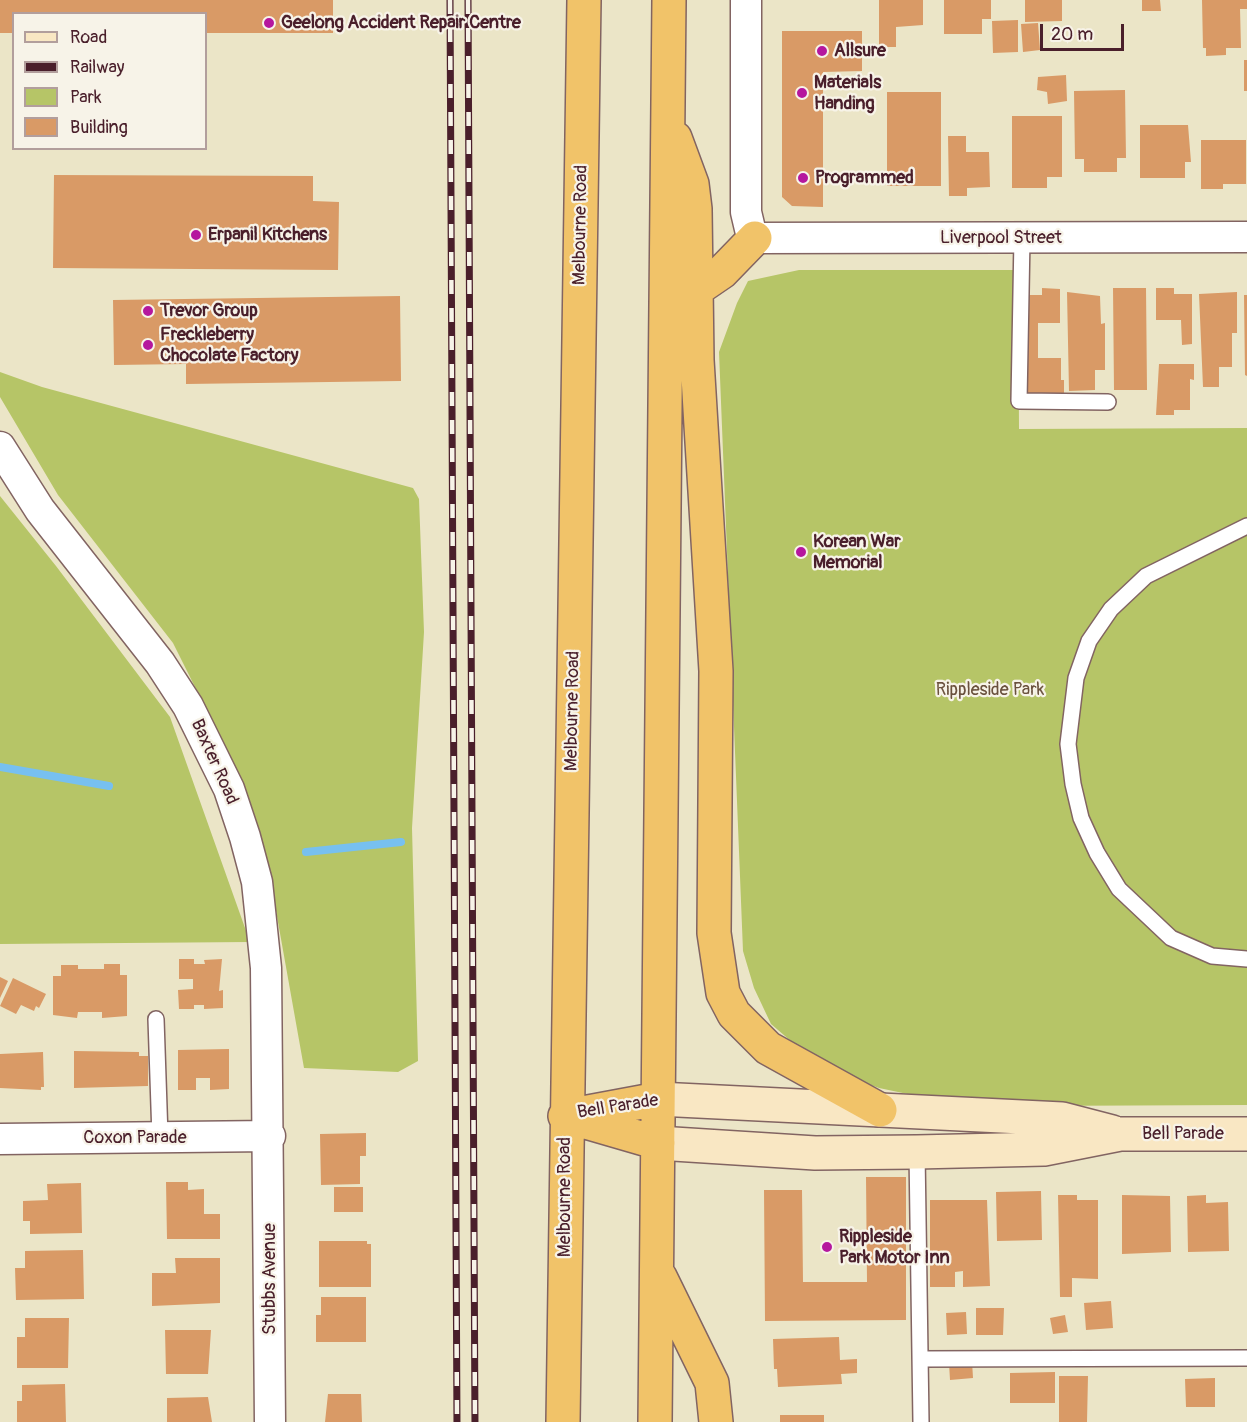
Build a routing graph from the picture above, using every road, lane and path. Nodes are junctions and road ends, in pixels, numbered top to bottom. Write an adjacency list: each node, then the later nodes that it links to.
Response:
1 (584, 0): 17 (highway, Melbourne Road)
2 (669, 0): 4 (highway)
3 (746, 0): 6 (street)
4 (668, 117): 8 (highway); 9 (highway)
5 (1247, 237): 7 (street, Liverpool Street)
6 (755, 238): 7 (street, Liverpool Street); 8 (highway)
7 (1022, 238): 10 (lane)
8 (696, 291): 9 (highway); 16 (highway)
9 (666, 308): 15 (highway)
10 (1108, 402)
11 (0, 447): 20 (street, Baxter Road)
12 (1247, 526): 13 (lane)
13 (1247, 959)
14 (156, 1018): 21 (lane)
15 (658, 1099): 16 (street, Bell Parade); 17 (highway, Bell Parade); 23 (highway)
16 (880, 1110): 18 (street, Bell Parade)
17 (566, 1116): 23 (highway, Bell Parade); 29 (highway, Melbourne Road)
18 (1120, 1134): 19 (street, Bell Parade); 24 (street, Bell Parade)
19 (1247, 1134)
20 (270, 1136): 21 (street, Coxon Parade); 28 (street, Stubbs Avenue)
21 (160, 1137): 22 (street, Coxon Parade)
22 (0, 1139)
23 (658, 1143): 24 (street, Bell Parade); 25 (highway)
24 (917, 1152): 27 (lane)
25 (656, 1270): 30 (highway); 31 (highway)
26 (1247, 1358): 27 (lane)
27 (920, 1359): 32 (lane)
28 (270, 1422)
29 (563, 1422)
30 (655, 1422)
31 (716, 1422)
32 (921, 1422)

